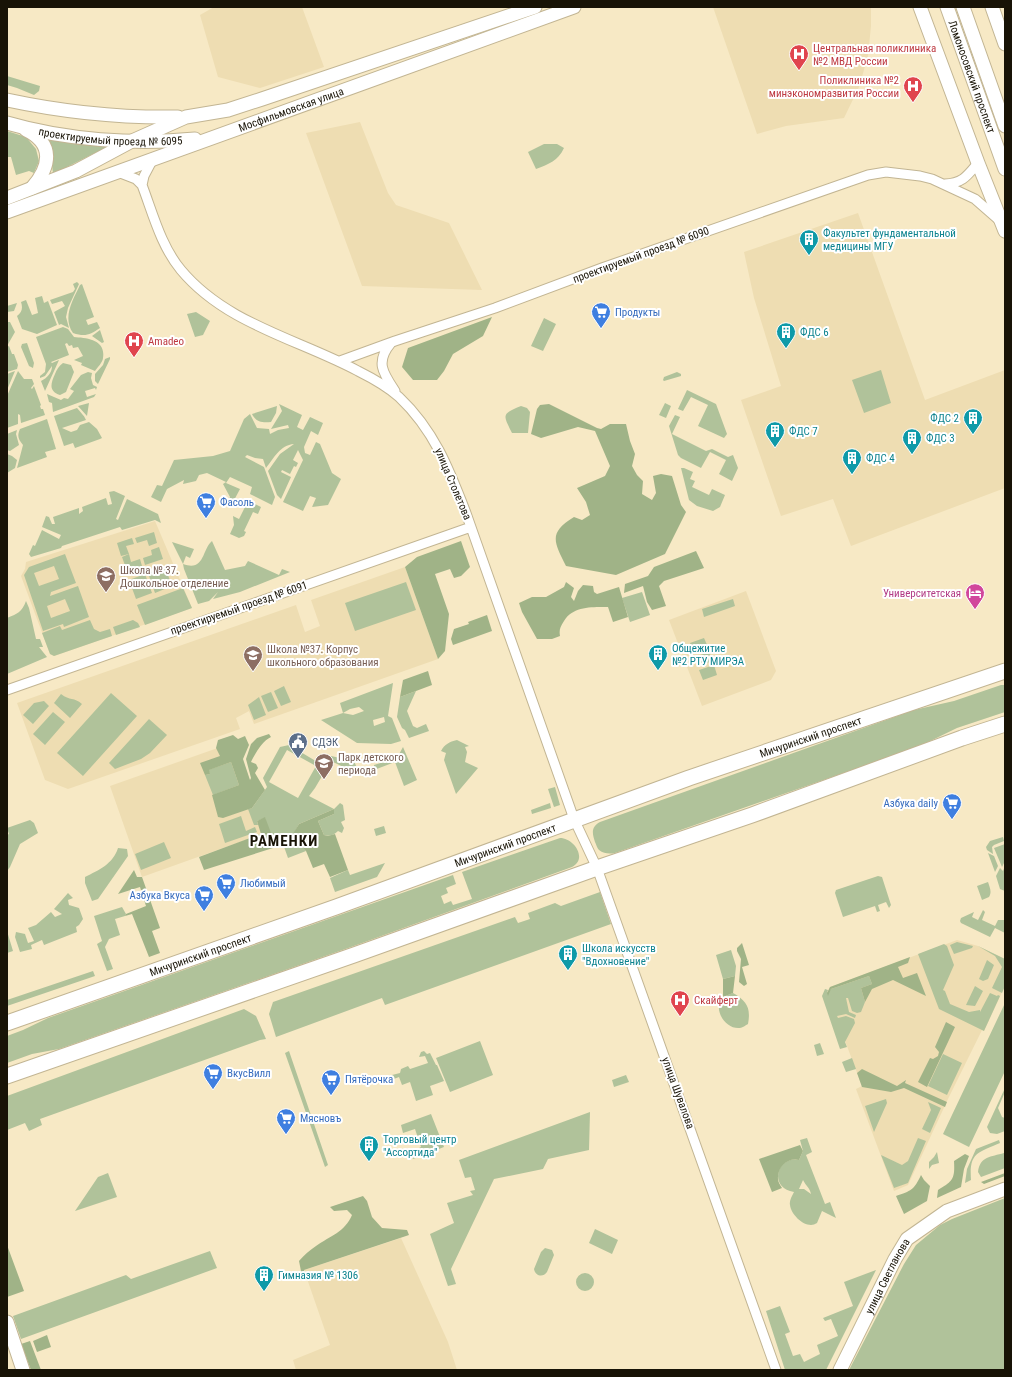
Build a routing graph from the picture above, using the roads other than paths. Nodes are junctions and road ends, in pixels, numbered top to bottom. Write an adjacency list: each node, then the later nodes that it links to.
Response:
1 (535, 7): 8 (main road, Мосфильмовская улица)
2 (574, 7): 9 (main road, Мосфильмовская улица)
3 (920, 7): 17 (main road)
4 (947, 7): 18 (main road, Ломоносовский проспект)
5 (963, 7): 13 (main road, Ломоносовский проспект)
6 (992, 7): 7 (main road)
7 (1005, 44)
8 (408, 50): 9 (main road); 11 (main road, Мосфильмовская улица)
9 (413, 65): 14 (main road, Мосфильмовская улица)
10 (7, 100): 11 (main road, проектируемый проезд № 6095)
11 (186, 116): 15 (main road, Мосфильмовская улица)
12 (11, 124): 15 (main road, проектируемый проезд № 6095); 22 (main road)
13 (1005, 126)
14 (215, 137): 15 (main road, проектируемый проезд № 6095); 16 (main road, Мосфильмовская улица)
15 (132, 141): 22 (main road, Мосфильмовская улица)
16 (153, 159): 19 (main road, Мосфильмовская улица); 21 (street)
17 (978, 163): 20 (street); 25 (main road)
18 (1005, 169)
19 (118, 172): 21 (street); 24 (main road, Мосфильмовская улица)
20 (945, 184): 25 (street, проектируемый проезд № 6090); 26 (street, проектируемый проезд № 6090)
21 (142, 185): 27 (street, улица Столетова)
22 (32, 188): 23 (main road, Мосфильмовская улица)
23 (7, 198)
24 (7, 212)
25 (1003, 226)
26 (391, 342): 27 (street, проектируемый проезд № 6090); 28 (street)
27 (340, 361): 28 (street, улица Столетова)
28 (398, 396): 29 (street, улица Столетова)
29 (471, 527): 31 (street, проектируемый проезд № 6091); 33 (street, улица Столетова)
30 (1002, 674): 33 (main road, Мичуринский проспект)
31 (7, 690)
32 (1005, 724): 34 (main road)
33 (574, 819): 34 (street, улица Шувалова); 35 (main road, Мичуринский проспект)
34 (597, 868): 36 (main road); 40 (street, улица Шувалова)
35 (7, 1023)
36 (7, 1076)
37 (1005, 1189): 41 (main road, улица Светланова)
38 (7, 1322): 39 (main road)
39 (23, 1370)
40 (776, 1370)
41 (840, 1370)

